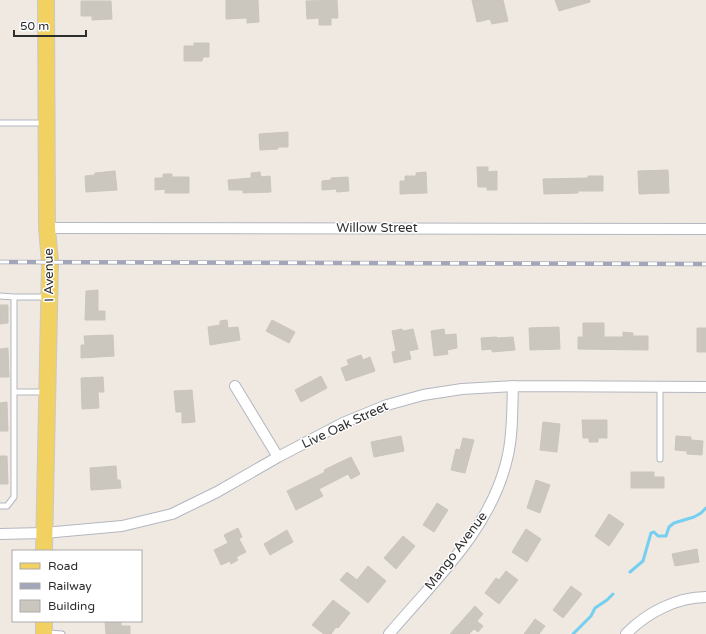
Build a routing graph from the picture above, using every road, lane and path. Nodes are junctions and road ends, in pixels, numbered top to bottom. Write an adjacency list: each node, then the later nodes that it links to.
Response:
1 (46, 0): 3 (main road, I Avenue)
2 (0, 123): 3 (lane)
3 (46, 123): 4 (main road, I Avenue)
4 (47, 228): 5 (street, Willow Street); 8 (main road, I Avenue)
5 (706, 229)
6 (0, 296): 7 (lane)
7 (14, 297): 8 (lane); 13 (lane)
8 (49, 298): 14 (main road, I Avenue)
9 (235, 386): 15 (street)
10 (513, 386): 11 (street, Live Oak Street); 15 (street, Live Oak Street); 24 (street, Mango Avenue)
11 (660, 387): 12 (street, Live Oak Street); 16 (lane)
12 (706, 387)
13 (14, 392): 14 (lane); 17 (lane)
14 (47, 392): 18 (main road, I Avenue)
15 (278, 457): 18 (street, Live Oak Street)
16 (660, 459)
17 (0, 506)
18 (44, 533): 19 (street, Live Oak Street); 20 (main road, I Avenue)
19 (0, 534)
20 (44, 550)
21 (706, 597): 25 (street)
22 (44, 629): 23 (lane)
23 (62, 634)
24 (389, 634)
25 (626, 634)

